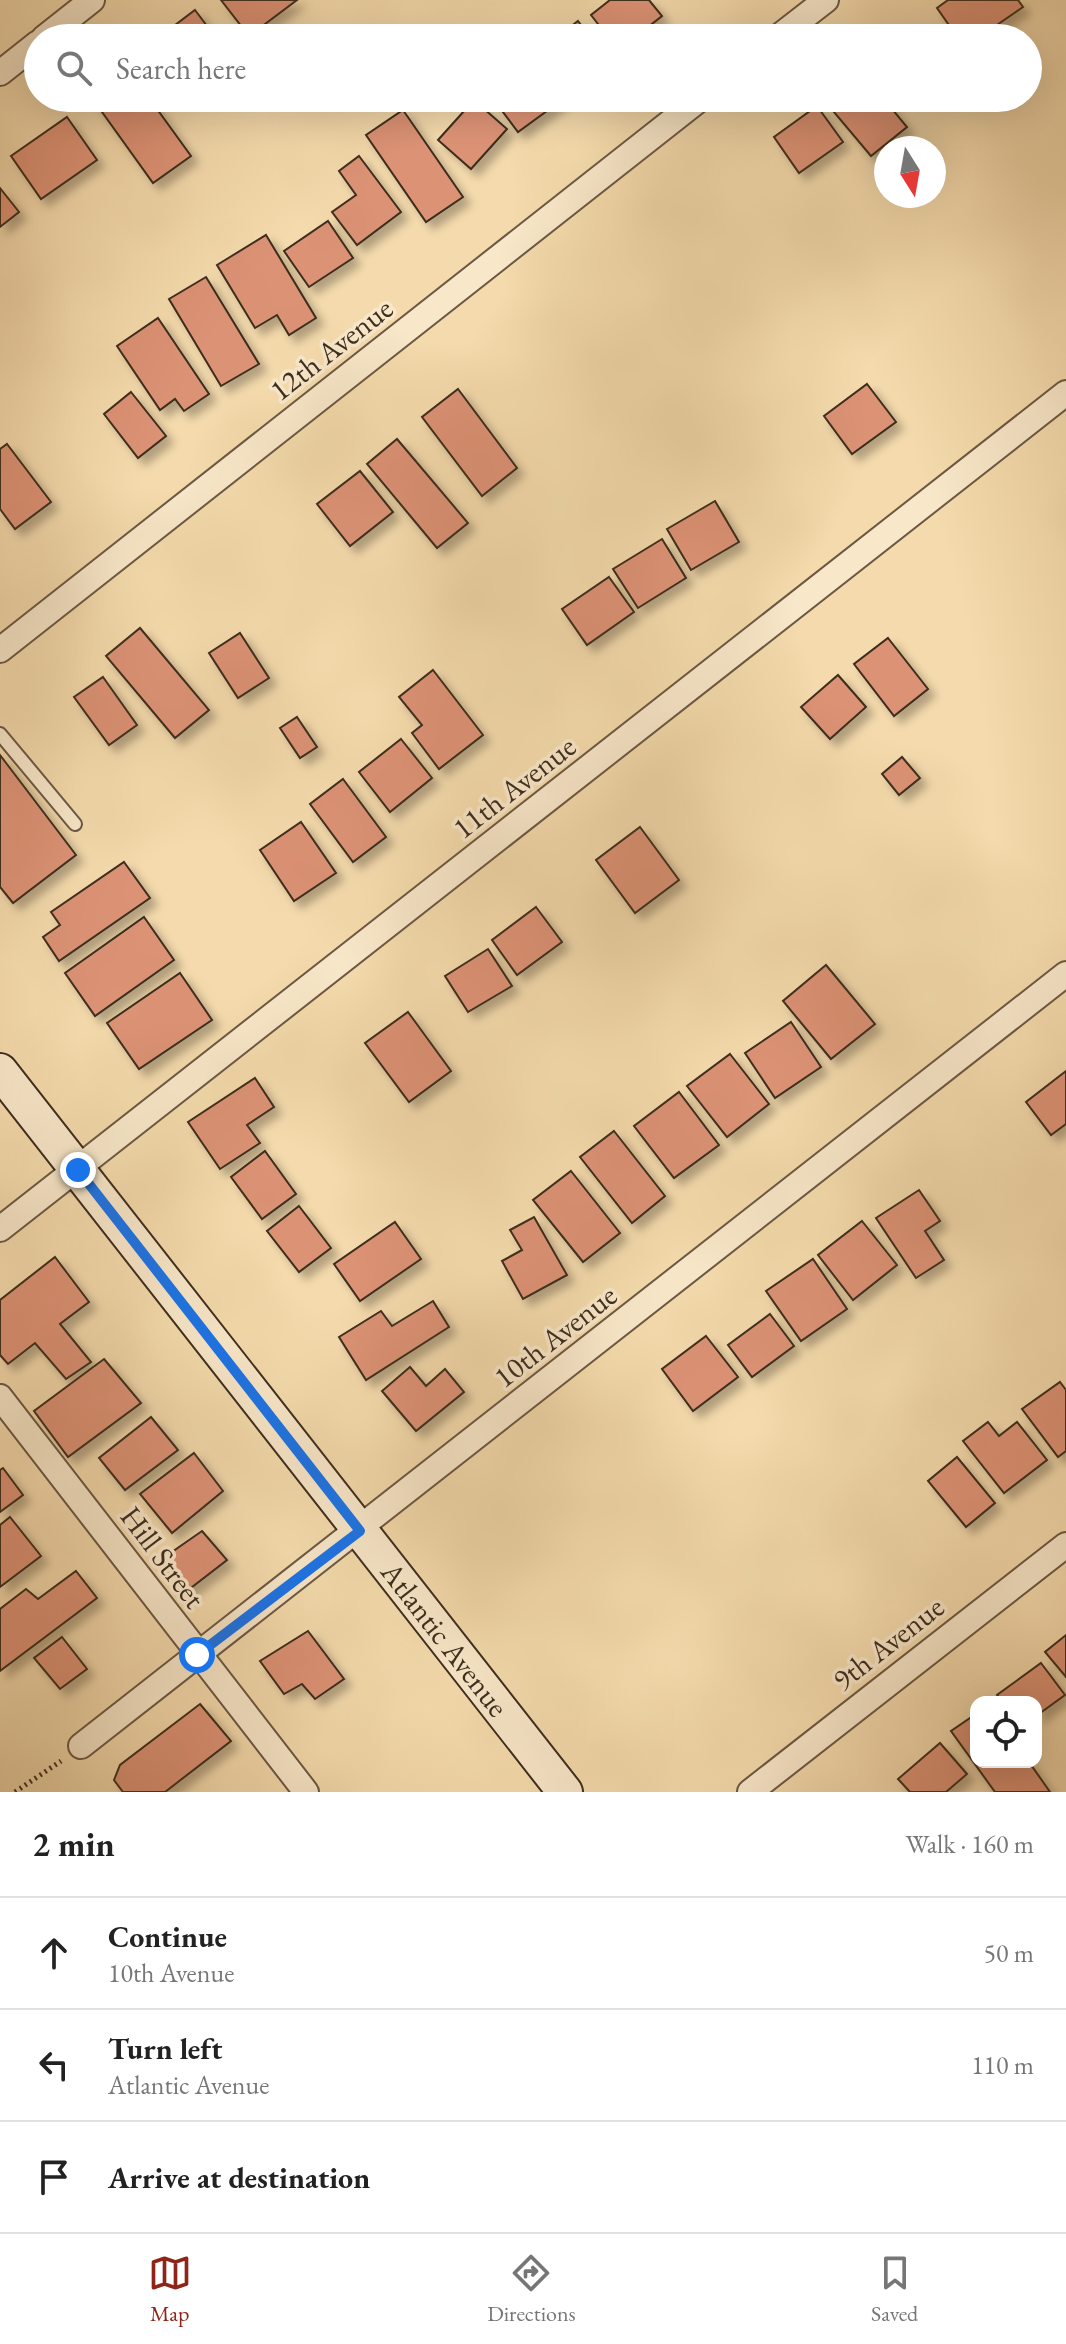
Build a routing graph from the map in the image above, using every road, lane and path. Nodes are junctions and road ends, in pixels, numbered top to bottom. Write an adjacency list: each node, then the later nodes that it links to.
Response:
1 (92, 0): 3 (street)
2 (826, 0): 4 (street)
3 (62, 24)
4 (795, 24)
5 (24, 54): 6 (street)
6 (0, 73)
7 (683, 112): 9 (street, 12th Avenue)
8 (1066, 393): 14 (street, 11th Avenue)
9 (0, 650)
10 (0, 734): 11 (lane)
11 (75, 824)
12 (1066, 974): 17 (street, 10th Avenue)
13 (0, 1071): 14 (main road, Atlantic Avenue)
14 (78, 1170): 15 (street, 11th Avenue); 17 (main road, Atlantic Avenue)
15 (0, 1229)
16 (0, 1397): 19 (street, Hill Street)
17 (360, 1531): 19 (street, 10th Avenue); 23 (main road, Atlantic Avenue)
18 (1066, 1545): 24 (street, 9th Avenue)
19 (197, 1655): 20 (street, 10th Avenue); 22 (street, Hill Street)
20 (81, 1746): 21 (path)
21 (15, 1792)
22 (306, 1792)
23 (565, 1792)
24 (750, 1792)

